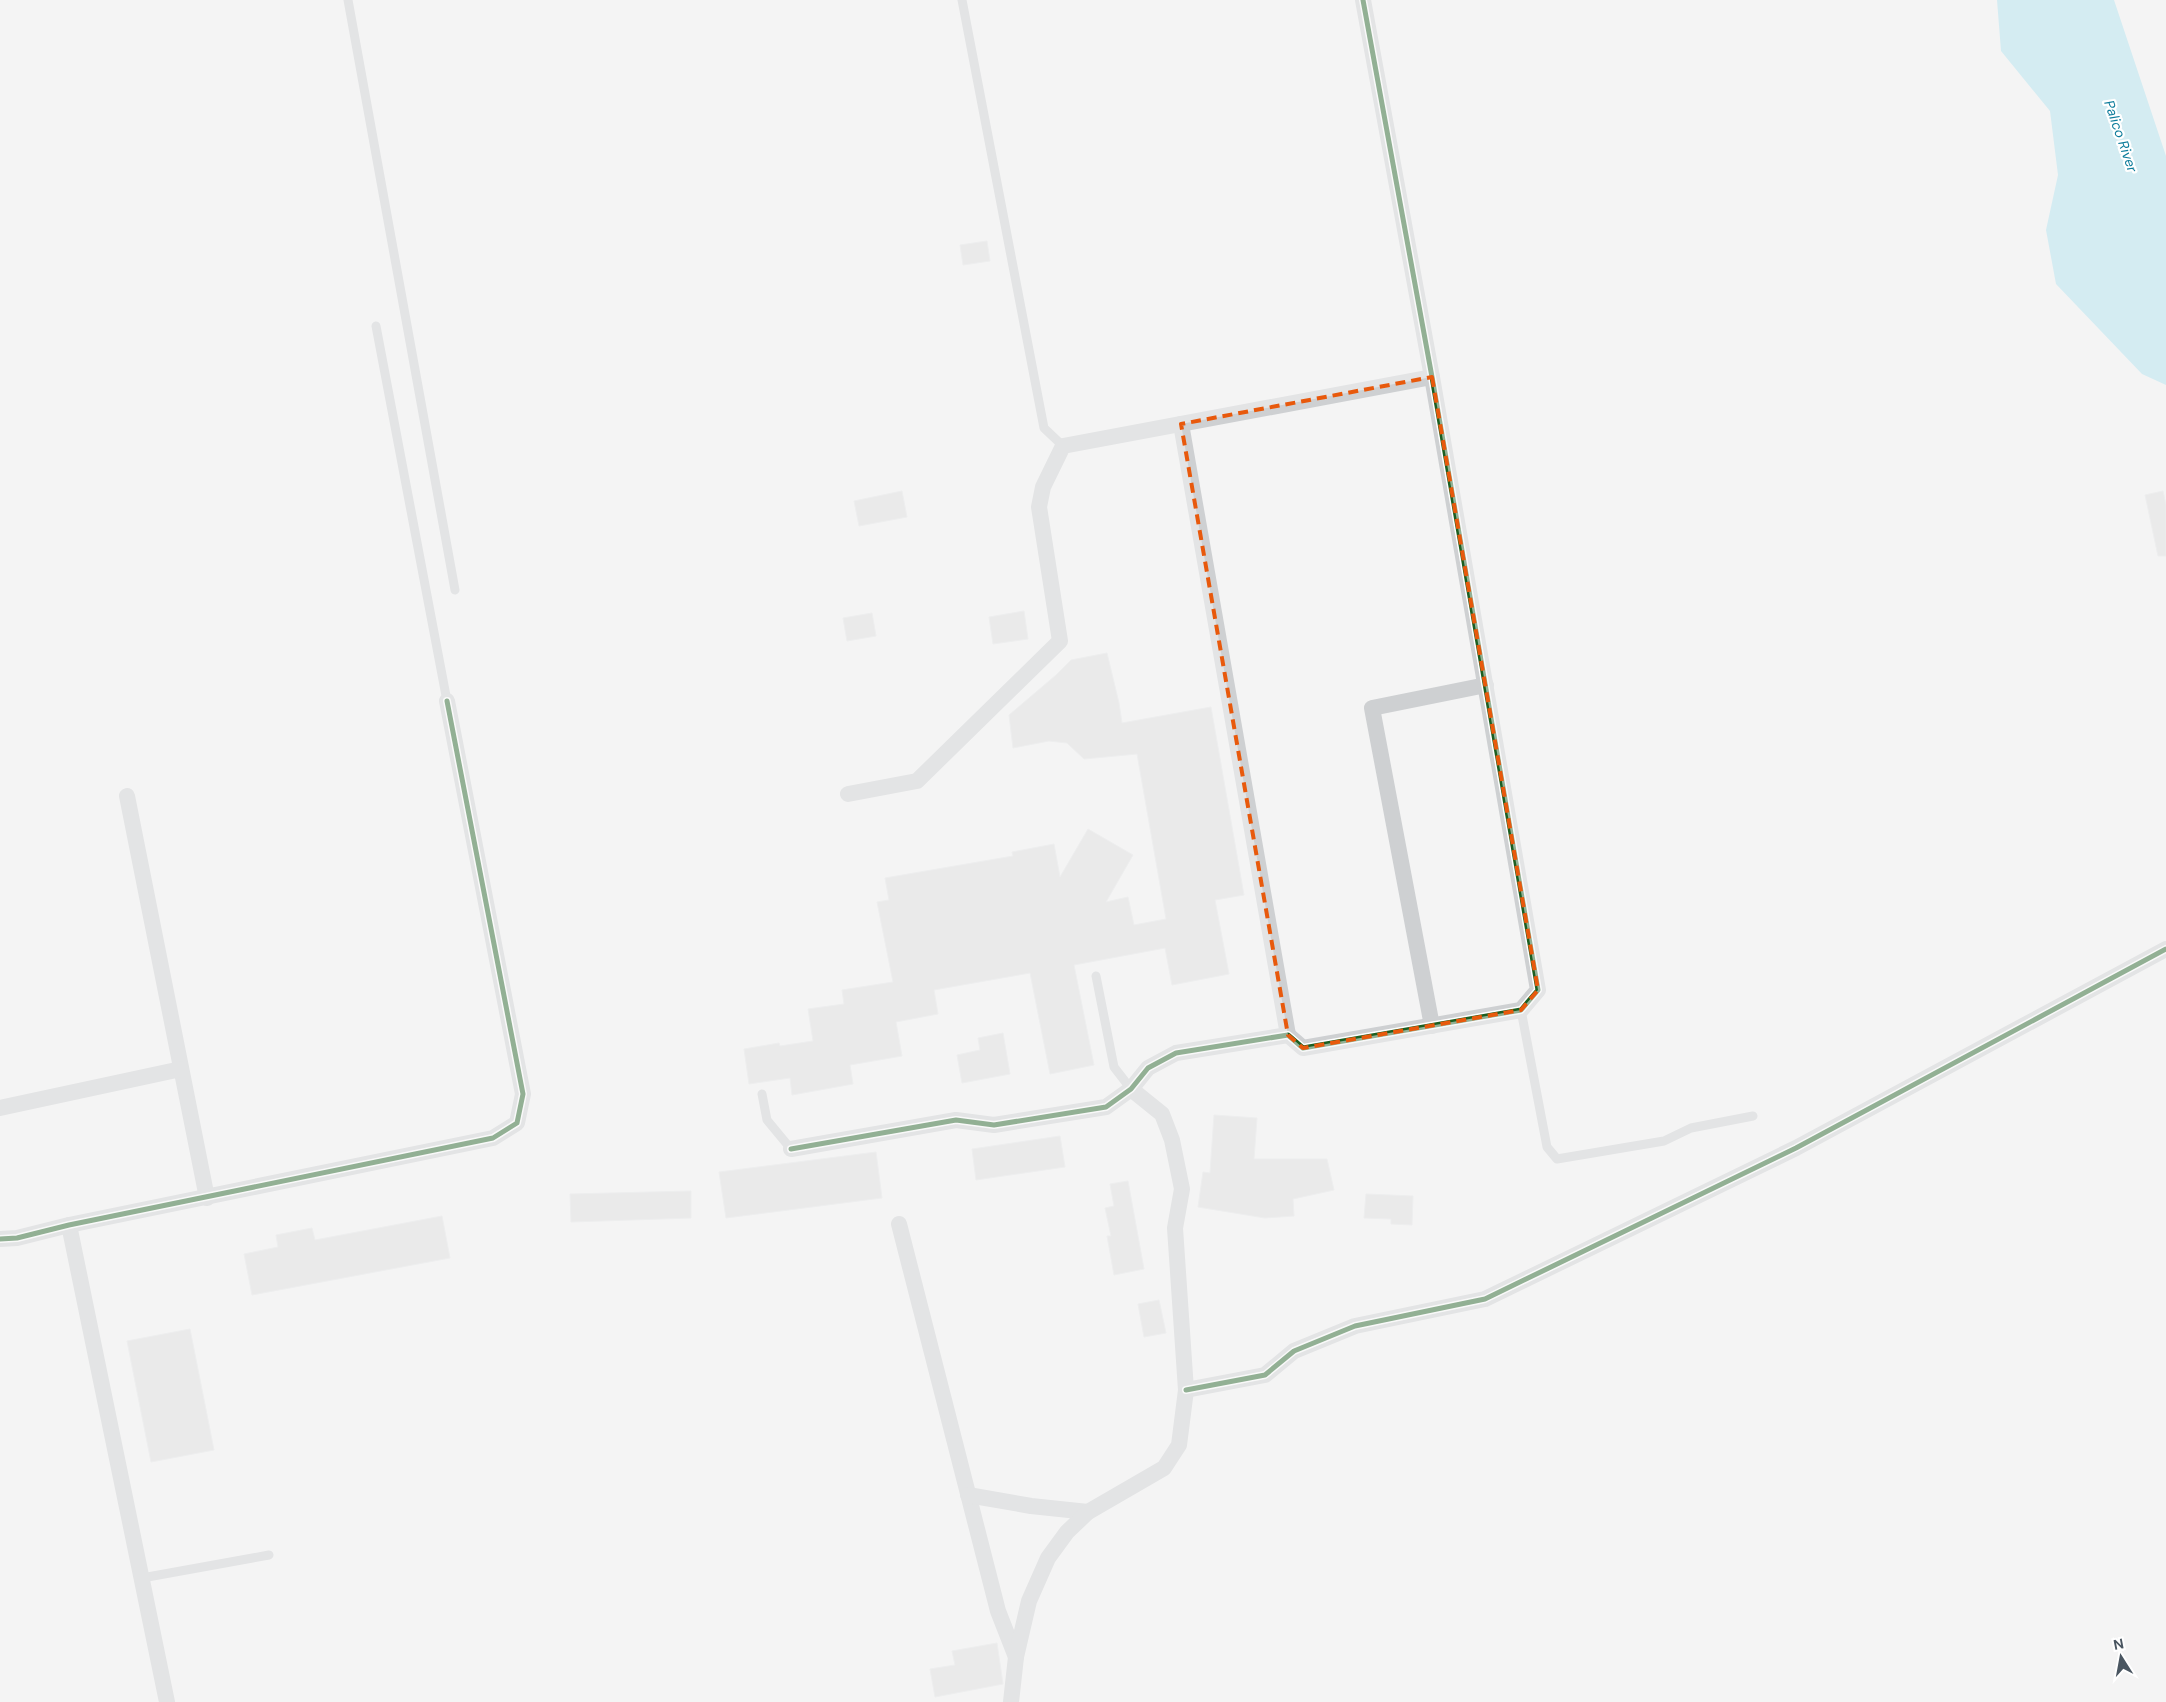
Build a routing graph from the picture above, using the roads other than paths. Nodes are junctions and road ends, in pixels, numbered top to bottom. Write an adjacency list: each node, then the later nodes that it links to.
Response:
1 (348, 0): 8 (lane)
2 (962, 0): 7 (lane)
3 (1363, 0): 5 (street)
4 (376, 326): 10 (lane)
5 (1432, 377): 6 (street); 9 (street)
6 (1181, 424): 7 (street); 17 (street)
7 (1063, 446): 11 (street)
8 (456, 590)
9 (1486, 685): 15 (street); 16 (street)
10 (447, 701): 24 (street)
11 (848, 794)
12 (127, 796): 18 (street)
13 (2166, 949): 28 (street)
14 (1096, 976): 19 (lane)
15 (1522, 1010): 16 (street); 22 (lane)
16 (1432, 1026): 17 (street)
17 (1288, 1035): 19 (street)
18 (181, 1069): 21 (street); 24 (street)
19 (1131, 1089): 23 (street); 28 (street)
20 (762, 1094): 23 (lane)
21 (0, 1108)
22 (1752, 1116)
23 (790, 1149)
24 (207, 1198): 26 (street)
25 (899, 1224): 29 (street)
26 (69, 1225): 27 (street); 32 (street)
27 (0, 1238)
28 (1186, 1390): 30 (street)
29 (968, 1495): 30 (street); 33 (street)
30 (1088, 1512): 33 (street)
31 (269, 1555): 32 (lane)
32 (142, 1578): 34 (street)
33 (1016, 1657): 35 (street)
34 (167, 1702)
35 (1012, 1702)

